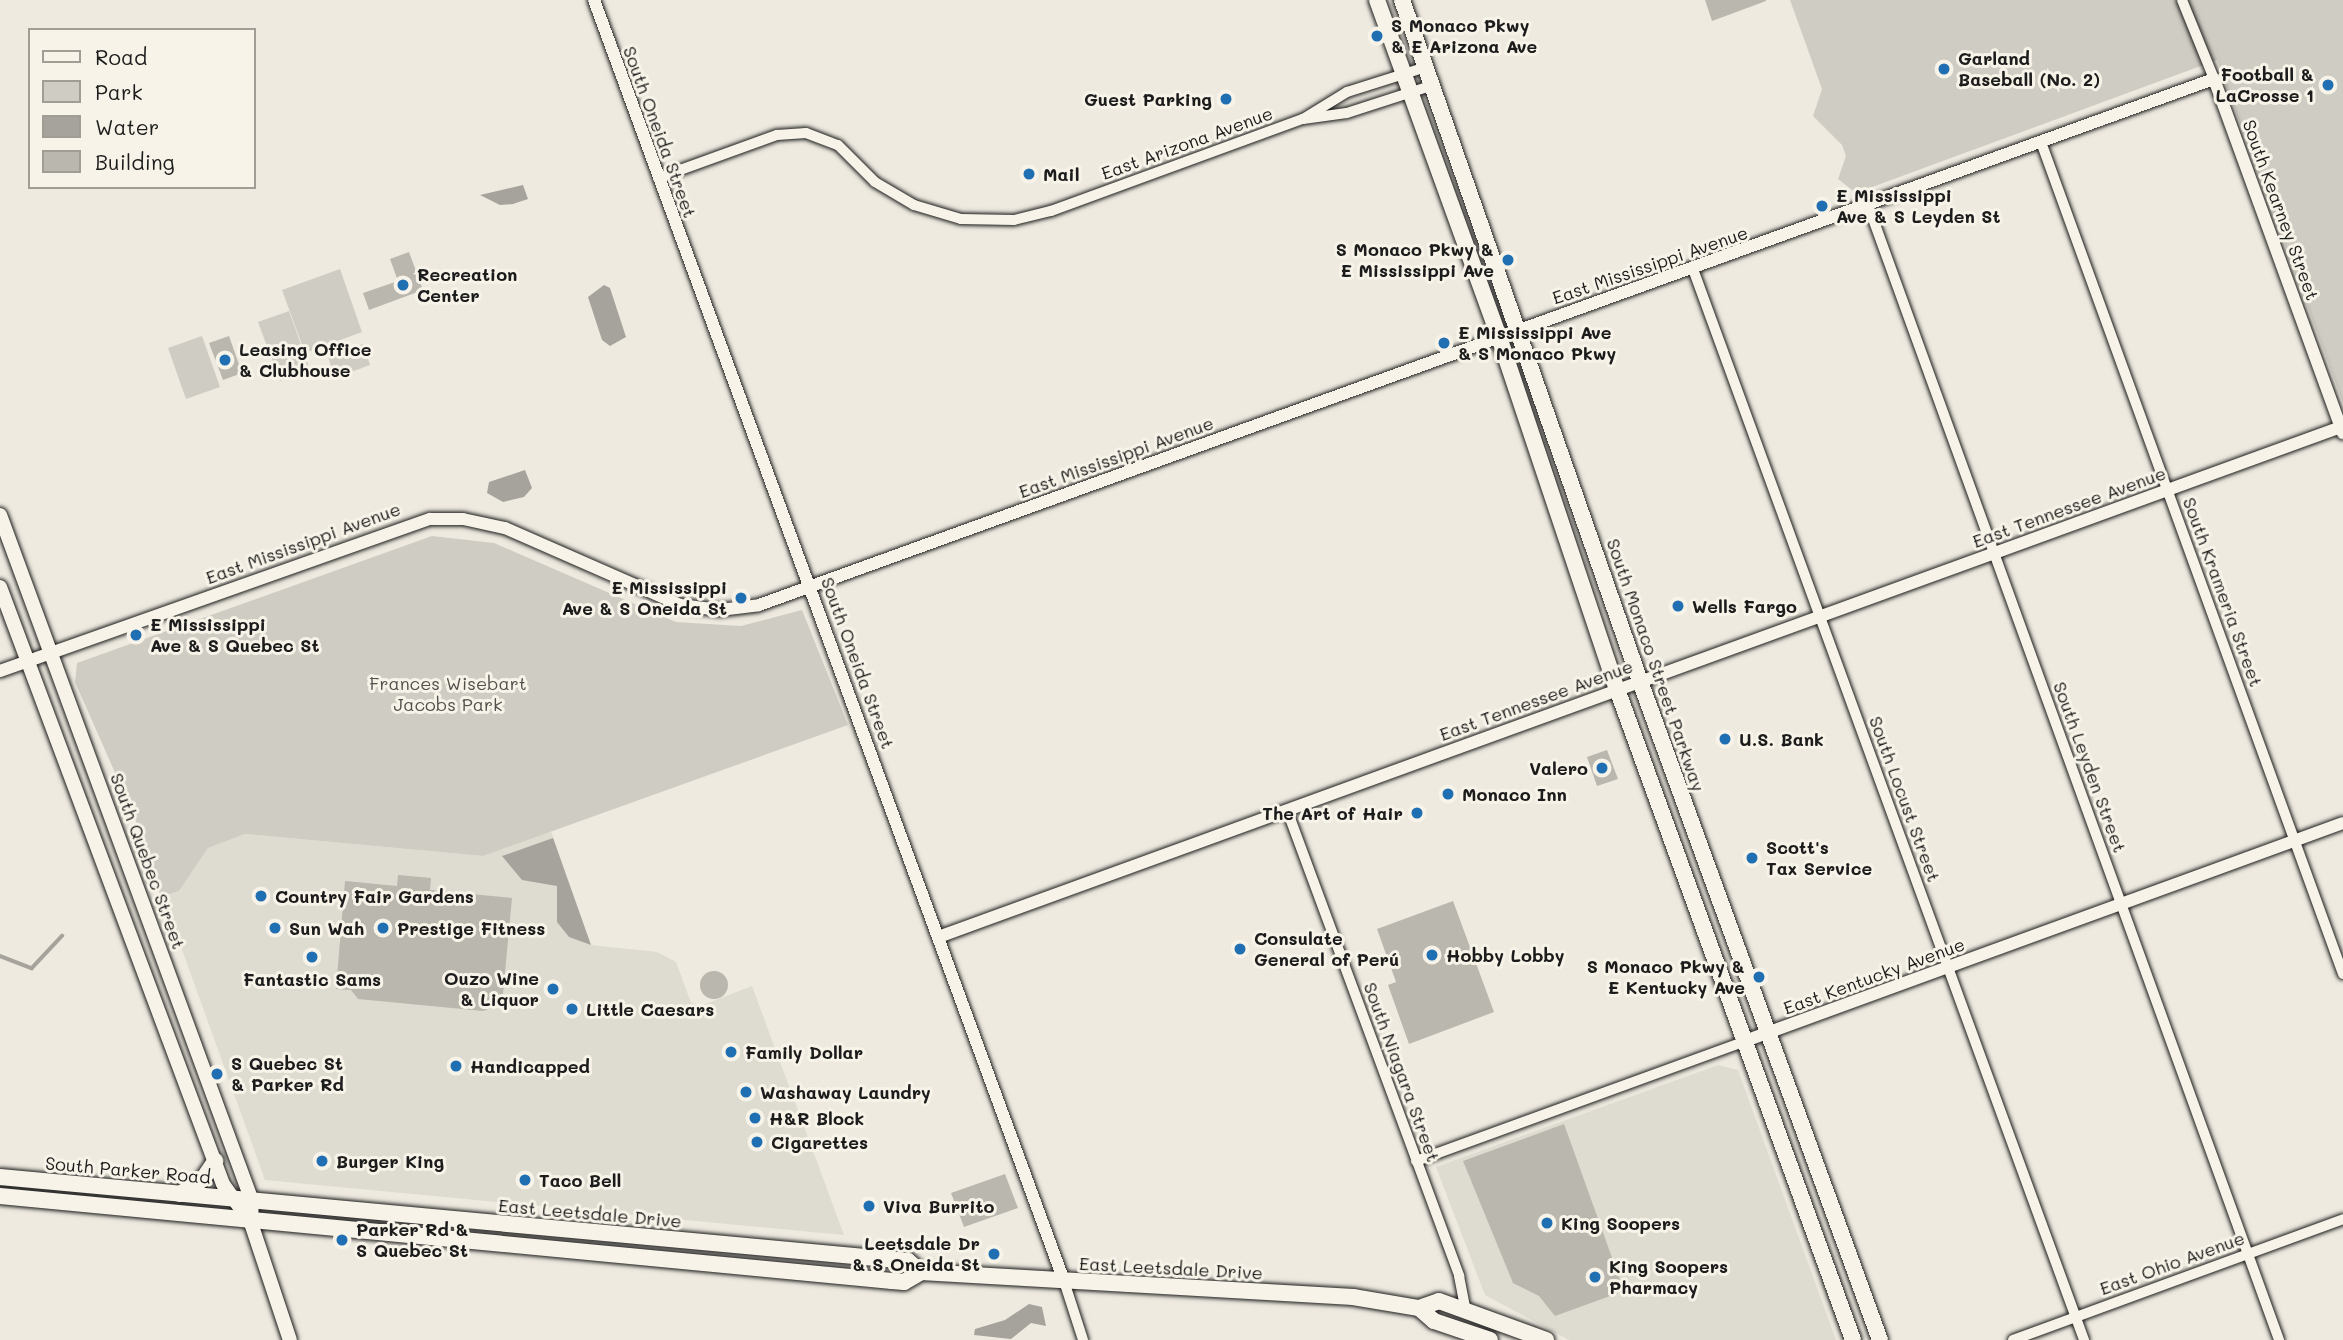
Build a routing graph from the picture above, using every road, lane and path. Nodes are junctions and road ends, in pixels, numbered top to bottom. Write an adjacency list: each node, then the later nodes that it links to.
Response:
1 (594, 0): 12 (street, South Oneida Street)
2 (1377, 0): 6 (main road)
3 (1402, 0): 5 (main road, South Monaco Street Parkway)
4 (2182, 0): 7 (street, South Kearney Street)
5 (1426, 66): 6 (street, East Arizona Avenue); 8 (main road, South Monaco Street Parkway)
6 (1403, 71): 9 (main road); 10 (street, East Arizona Avenue)
7 (2214, 79): 11 (street, East Mississippi Avenue); 17 (street, South Kearney Street)
8 (1433, 85): 9 (street, East Arizona Avenue); 15 (main road, South Monaco Street Parkway)
9 (1410, 92): 10 (street, East Arizona Avenue); 16 (main road)
10 (1303, 119): 12 (street, East Arizona Avenue)
11 (2041, 142): 13 (street, East Mississippi Avenue); 18 (street, South Krameria Street)
12 (658, 178): 22 (street, South Oneida Street)
13 (1868, 205): 14 (street, East Mississippi Avenue); 20 (street, South Leyden Street)
14 (1693, 270): 15 (street, East Mississippi Avenue); 23 (street, South Locust Street)
15 (1522, 329): 16 (street, East Mississippi Avenue); 27 (main road, South Monaco Street Parkway)
16 (1499, 337): 22 (street, East Mississippi Avenue); 28 (main road)
17 (2342, 430): 18 (street, East Tennessee Avenue)
18 (2167, 490): 20 (street, East Tennessee Avenue); 31 (street, South Krameria Street)
19 (0, 515): 24 (main road, South Quebec Street)
20 (1993, 554): 23 (street, East Tennessee Avenue); 32 (street, South Leyden Street)
21 (0, 587): 25 (main road, South Quebec Street)
22 (811, 587): 24 (street, East Mississippi Avenue); 33 (street, South Oneida Street)
23 (1820, 617): 27 (street, East Tennessee Avenue); 34 (street, South Locust Street)
24 (50, 653): 25 (street, East Mississippi Avenue); 44 (main road, South Quebec Street)
25 (27, 661): 26 (street, East Mississippi Avenue); 38 (main road, South Quebec Street)
26 (0, 671)
27 (1640, 681): 28 (street, East Tennessee Avenue); 36 (main road, South Monaco Street Parkway)
28 (1617, 689): 29 (street, East Tennessee Avenue); 37 (main road)
29 (1287, 810): 33 (street, East Tennessee Avenue); 39 (street, South Niagara Street)
30 (2343, 823): 31 (street, East Kentucky Avenue)
31 (2294, 841): 32 (street, East Kentucky Avenue); 35 (street, South Krameria Street)
32 (2122, 905): 34 (street, East Kentucky Avenue); 47 (street, South Leyden Street)
33 (941, 936): 49 (street, South Oneida Street)
34 (1948, 968): 36 (street, East Kentucky Avenue); 52 (street, South Locust Street)
35 (2343, 974)
36 (1768, 1033): 37 (street, East Kentucky Avenue); 58 (main road, South Monaco Street Parkway)
37 (1745, 1041): 39 (street, East Kentucky Avenue); 57 (main road)
38 (215, 1161): 41 (main road); 43 (main road, South Quebec Street)
39 (1416, 1161): 51 (street, South Niagara Street)
40 (0, 1177): 41 (main road, South Parker Road)
41 (180, 1194): 43 (main road, South Parker Road)
42 (0, 1196): 46 (main road, South Parker Road)
43 (229, 1199): 44 (main road, South Parker Road); 46 (main road, South Quebec Street)
44 (251, 1201): 46 (main road, South Quebec Street); 48 (main road, East Leetsdale Drive)
45 (2343, 1219): 47 (street, East Ohio Avenue)
46 (251, 1223): 48 (main road, East Leetsdale Drive); 53 (main road, South Quebec Street)
47 (2248, 1254): 52 (street, East Ohio Avenue); 61 (street, South Leyden Street)
48 (921, 1272): 49 (main road, East Leetsdale Drive)
49 (1064, 1281): 50 (main road, East Leetsdale Drive); 54 (street, South Oneida Street)
50 (1419, 1308): 51 (main road, East Leetsdale Drive); 55 (main road, East Leetsdale Drive)
51 (1465, 1308): 56 (main road, East Leetsdale Drive)
52 (2076, 1317): 59 (street, East Ohio Avenue); 60 (street, South Locust Street)
53 (290, 1340)
54 (1083, 1340)
55 (1490, 1340)
56 (1546, 1340)
57 (1853, 1340)
58 (1880, 1340)
59 (2013, 1340)
60 (2084, 1340)
61 (2279, 1340)

